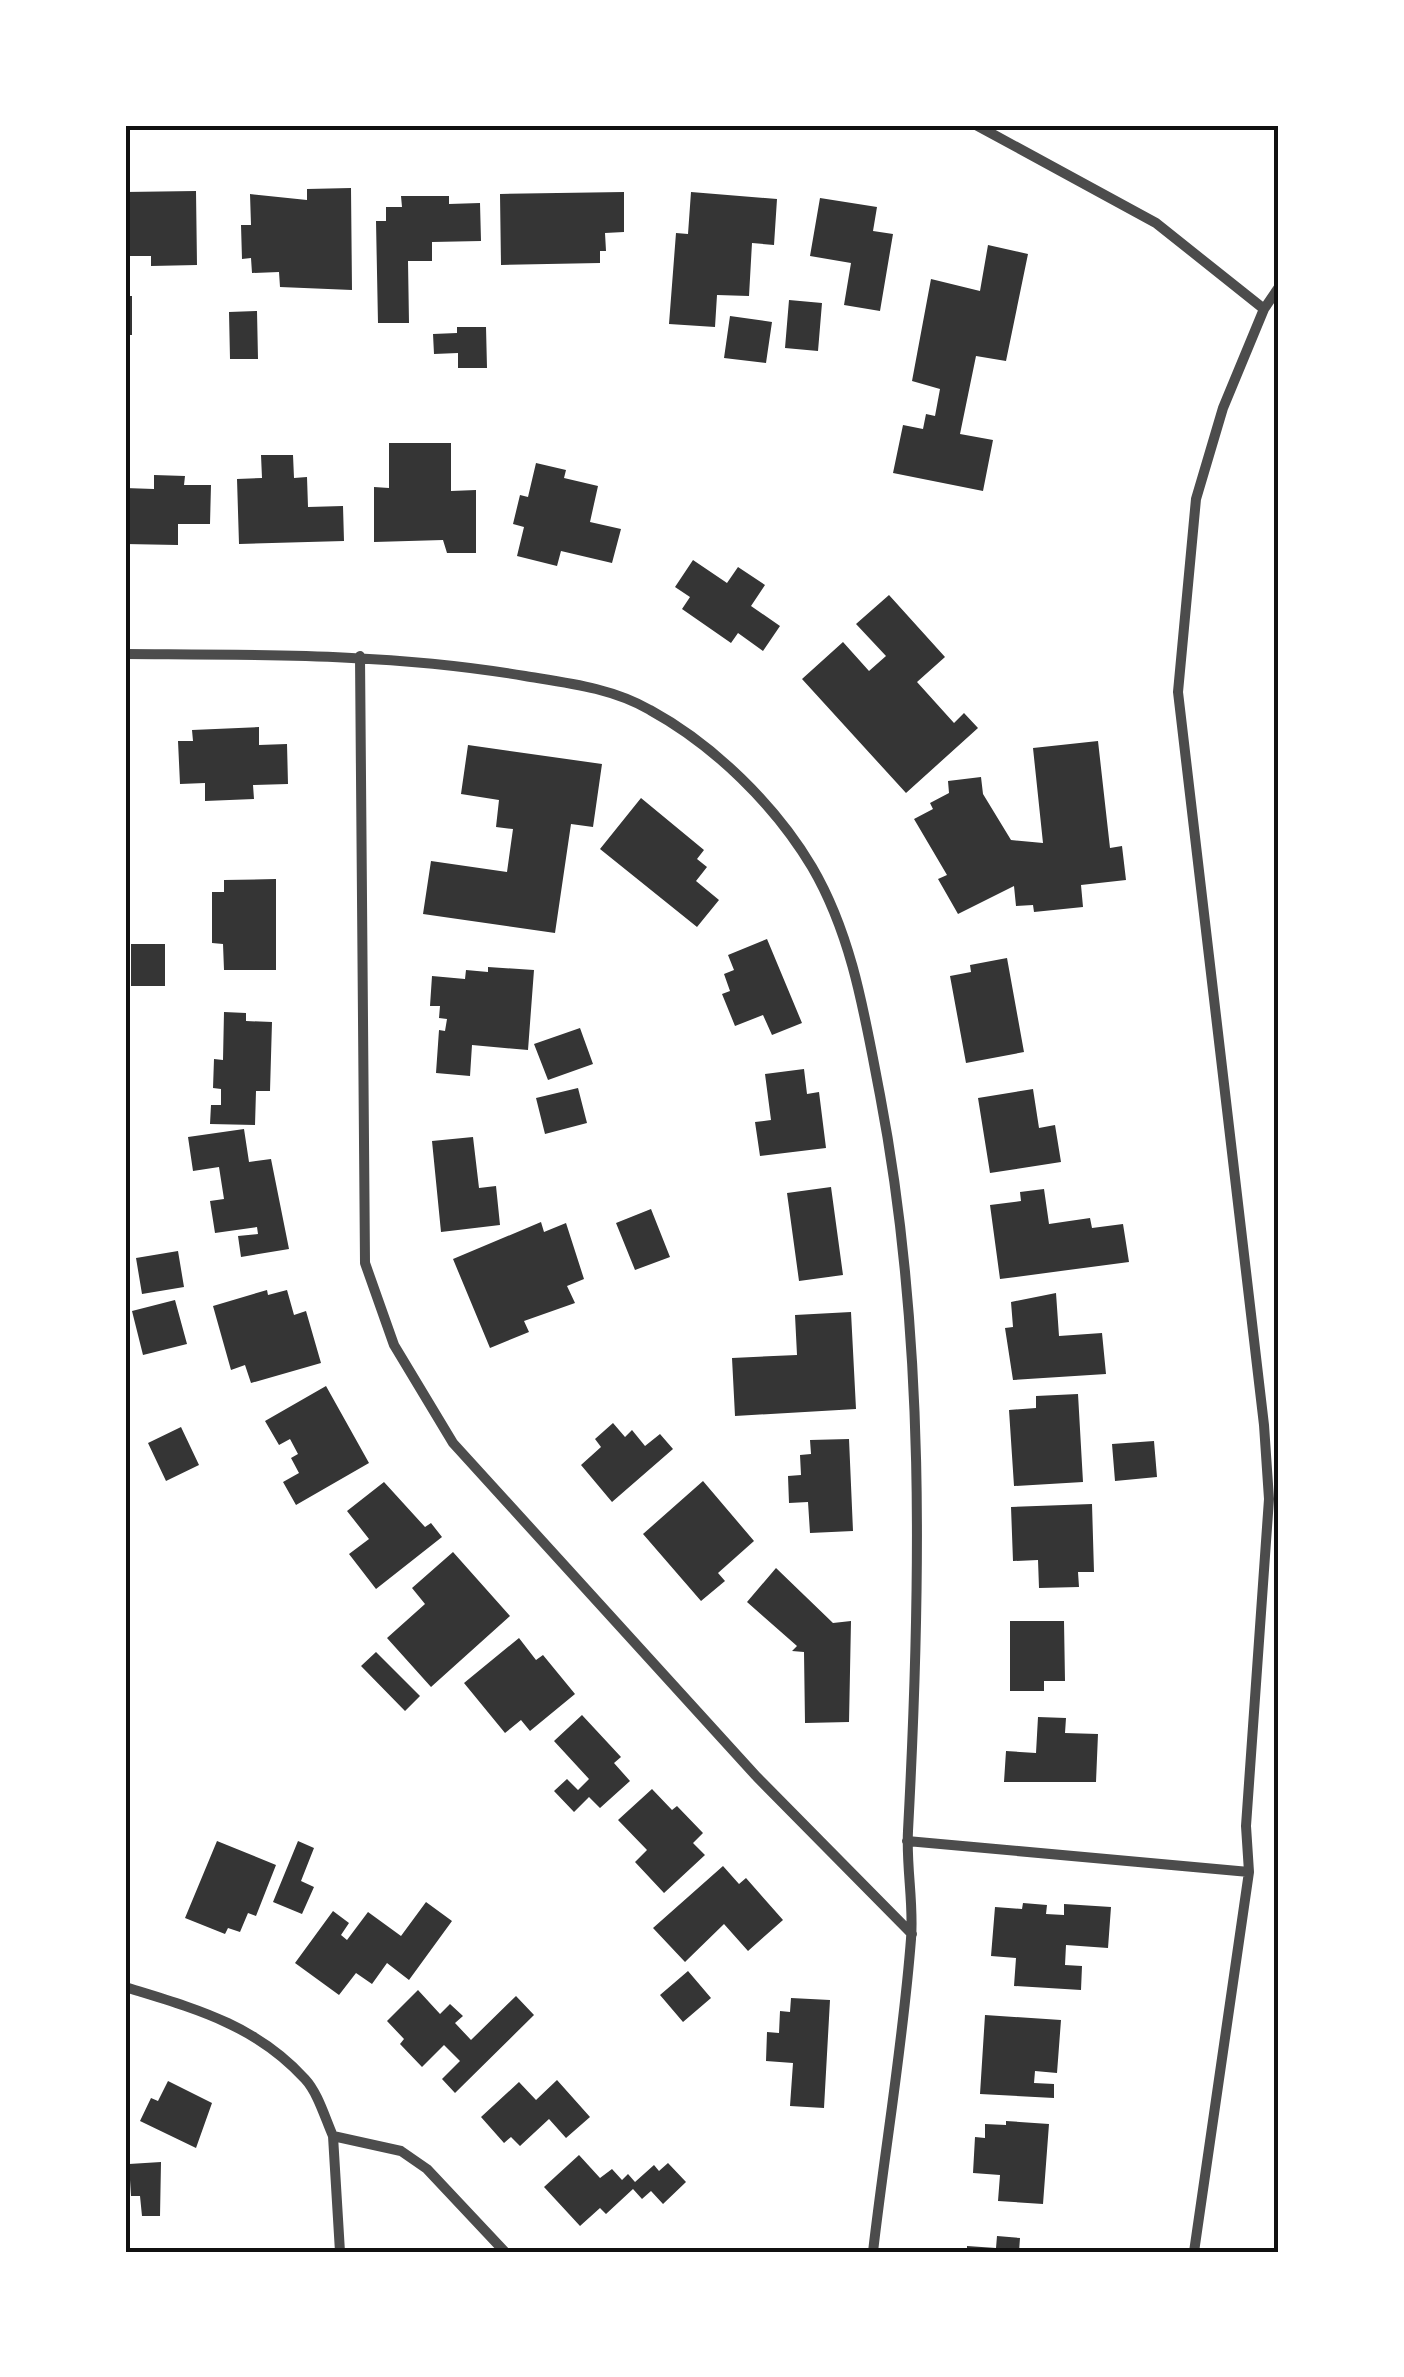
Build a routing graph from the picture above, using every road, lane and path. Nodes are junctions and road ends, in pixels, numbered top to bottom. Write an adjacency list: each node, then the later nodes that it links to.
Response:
1 (976, 125): 3 (street)
2 (1279, 288): 3 (street)
3 (1264, 308): 7 (street)
4 (125, 654): 5 (street)
5 (360, 656): 6 (street); 8 (street)
6 (908, 1841): 7 (street); 8 (street)
7 (1250, 1872): 14 (street)
8 (912, 1934): 13 (street)
9 (125, 1987): 10 (street)
10 (333, 2136): 11 (street); 12 (street)
11 (340, 2252)
12 (505, 2252)
13 (872, 2252)
14 (1194, 2252)

